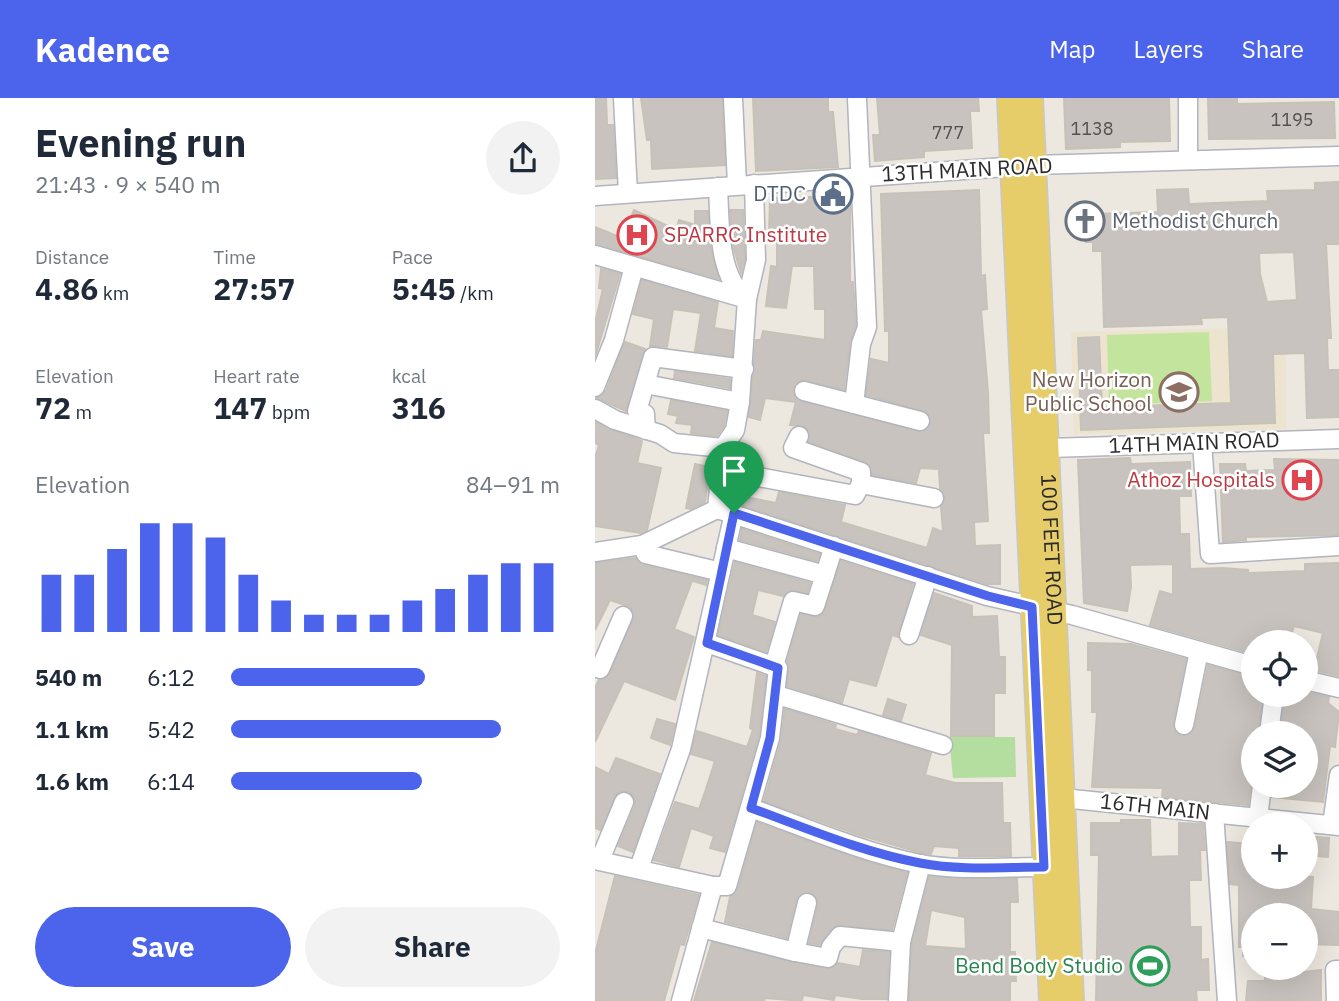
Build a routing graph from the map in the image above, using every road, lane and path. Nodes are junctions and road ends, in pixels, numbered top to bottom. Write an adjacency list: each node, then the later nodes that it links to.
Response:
1 (623, 98): 13 (street)
2 (733, 98): 11 (street)
3 (857, 98): 10 (street)
4 (1009, 98): 9 (main road, 100 FEET ROAD)
5 (1031, 98): 9 (main road, 100 FEET ROAD)
6 (1188, 98): 8 (street)
7 (1339, 156): 8 (street, 13TH MAIN ROAD)
8 (1188, 160): 9 (street, 13TH MAIN ROAD)
9 (1024, 165): 10 (street, 13TH MAIN ROAD); 30 (main road, 100 FEET ROAD); 44 (main road, 100 FEET ROAD)
10 (862, 176): 11 (street, 13TH MAIN ROAD); 23 (street)
11 (745, 185): 12 (street, 13TH MAIN ROAD); 17 (street)
12 (718, 187): 13 (street, 13TH MAIN ROAD); 17 (street)
13 (628, 193): 14 (street, 13TH MAIN ROAD)
14 (595, 196)
15 (595, 255): 16 (street)
16 (634, 267): 17 (street); 20 (street)
17 (747, 299): 18 (street)
18 (744, 369): 19 (street); 22 (street)
19 (645, 384): 22 (street); 26 (street)
20 (595, 387)
21 (804, 391): 23 (street)
22 (740, 402): 31 (street)
23 (853, 404): 25 (street)
24 (595, 409): 26 (street)
25 (920, 421)
26 (646, 429): 31 (street)
27 (799, 436): 33 (street)
28 (1339, 439): 29 (street, 14TH MAIN ROAD)
29 (1202, 443): 30 (street, 14TH MAIN ROAD); 38 (street)
30 (1049, 448): 44 (main road, 100 FEET ROAD)
31 (723, 449): 32 (street)
32 (721, 470): 33 (street); 35 (street)
33 (861, 484): 34 (street)
34 (934, 498)
35 (725, 511): 36 (street); 37 (street); 39 (street)
36 (642, 545): 40 (street); 41 (street)
37 (834, 546): 42 (street); 43 (street)
38 (1339, 546)
39 (726, 548): 41 (street); 42 (street)
40 (595, 552)
41 (721, 572): 47 (street)
42 (825, 575): 50 (street)
43 (928, 576): 44 (street); 46 (street)
44 (1043, 609): 48 (street); 58 (main road, 100 FEET ROAD); 67 (main road, 100 FEET ROAD)
45 (624, 616): 51 (street)
46 (909, 635)
47 (707, 643): 50 (street); 68 (street)
48 (1199, 651): 49 (street); 55 (street)
49 (1241, 663)
50 (773, 666): 54 (street)
51 (595, 667)
52 (1318, 683): 53 (street)
53 (1339, 688)
54 (776, 695): 56 (street); 60 (street)
55 (1184, 725)
56 (943, 745)
57 (1339, 775): 64 (street)
58 (1062, 798): 61 (street, 16TH MAIN); 78 (main road, 100 FEET ROAD)
59 (624, 802): 65 (street)
60 (751, 808): 66 (street); 69 (street)
61 (1214, 813): 62 (street, 16TH MAIN); 79 (street)
62 (1241, 816)
63 (1318, 823): 64 (street, 16TH MAIN)
64 (1336, 825)
65 (597, 862): 68 (street)
66 (921, 864): 67 (street); 72 (street)
67 (1044, 867): 77 (main road, 100 FEET ROAD)
68 (639, 868): 69 (street)
69 (713, 886): 71 (street)
70 (807, 903): 73 (street)
71 (701, 928): 73 (street); 75 (street)
72 (901, 942): 73 (street); 76 (street)
73 (795, 952)
74 (1337, 970): 80 (street)
75 (681, 1001)
76 (898, 1001)
77 (1051, 1001)
78 (1072, 1001)
79 (1227, 1001)
80 (1336, 1001)

